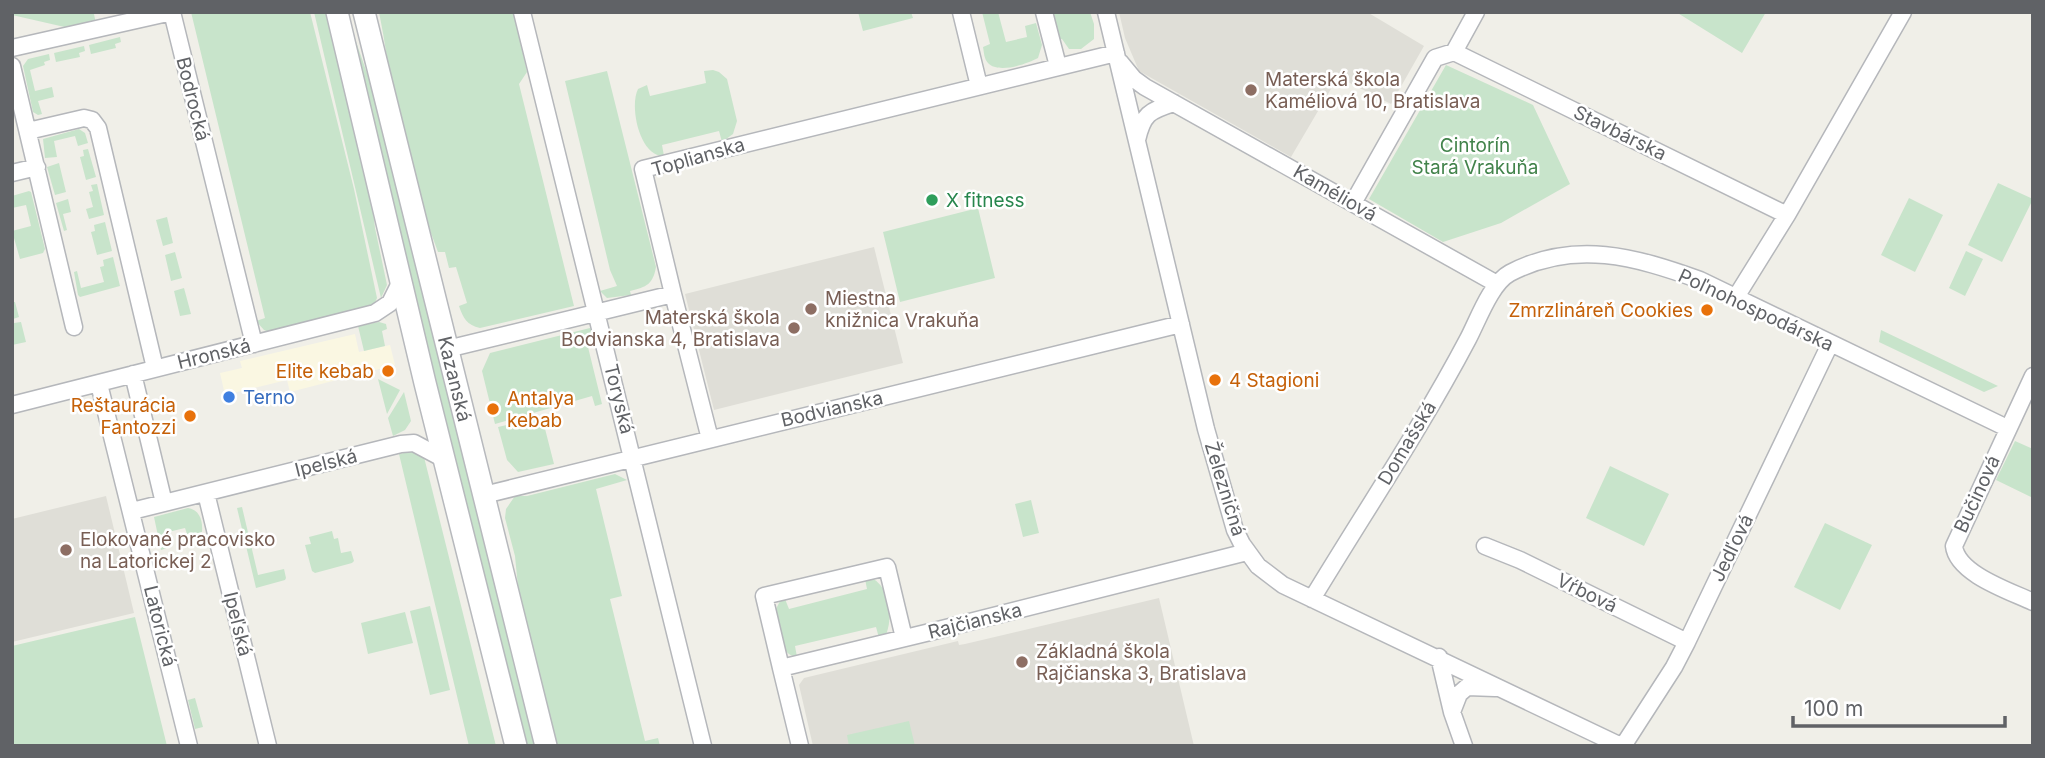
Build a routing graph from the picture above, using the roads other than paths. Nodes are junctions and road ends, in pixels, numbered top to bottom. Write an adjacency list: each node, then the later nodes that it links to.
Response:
1 (337, 12): 21 (main road, Kazanská)
2 (364, 12): 30 (main road, Kazanská)
3 (522, 12): 25 (street, Toryská)
4 (961, 12): 14 (street)
5 (1044, 12): 13 (street)
6 (1106, 12): 11 (street, Železničná)
7 (1476, 12): 10 (street)
8 (1903, 12): 20 (street)
9 (12, 48): 28 (street, Bodrocká)
10 (1454, 52): 19 (street); 20 (street, Stavbárska)
11 (1116, 56): 13 (street, Toplianska); 15 (street, Kaméliová); 17 (street, Železničná)
12 (12, 66): 16 (street)
13 (1058, 66): 14 (street, Toplianska)
14 (979, 86): 23 (street, Toplianska)
15 (1174, 103): 17 (street); 19 (street, Kaméliová)
16 (28, 131): 18 (street); 31 (street)
17 (1137, 141): 26 (street, Železničná)
18 (25, 170): 27 (street)
19 (1353, 203): 22 (street, Kaméliová)
20 (1787, 215): 24 (street)
21 (401, 281): 28 (street, Hronská); 39 (main road, Kazanská)
22 (1497, 284): 24 (street, Poľnohospodárska); 46 (street, Domašská)
23 (673, 294): 25 (street); 37 (street)
24 (1736, 297): 29 (street, Poľnohospodárska)
25 (597, 312): 30 (street); 38 (street, Toryská)
26 (1181, 324): 37 (street, Bodvianska); 45 (street, Železničná)
27 (74, 327)
28 (254, 344): 31 (street, Hronská)
29 (1829, 344): 36 (street, Poľnohospodárska); 49 (street, Jedľová)
30 (447, 349): 41 (main road, Kazanská)
31 (156, 368): 32 (street, Hronská)
32 (133, 374): 34 (street, Hronská); 42 (street)
33 (2033, 376): 36 (street)
34 (99, 384): 35 (street, Hronská); 43 (street, Latorická)
35 (12, 405)
36 (2007, 428): 47 (street, Bučinová)
37 (710, 439): 38 (street, Bodvianska)
38 (634, 458): 41 (street, Bodvianska); 58 (street, Toryská)
39 (444, 459): 40 (street, Ipelská); 56 (main road, Kazanská)
40 (205, 493): 42 (street); 55 (street, Ipeľská)
41 (484, 495): 57 (main road, Kazanská)
42 (164, 503): 43 (street)
43 (132, 511): 54 (street, Latorická)
44 (1485, 546): 49 (street, Vŕbová)
45 (1247, 552): 46 (street, Železničná); 48 (street, Rajčianska)
46 (1312, 599): 50 (street, Železničná)
47 (2033, 602)
48 (904, 638): 51 (street, Rajčianska); 51 (street)
49 (1687, 642): 61 (street, Jedľová)
50 (1439, 657): 52 (street, Železničná); 53 (street)
51 (781, 667): 59 (street)
52 (1505, 689): 53 (street); 61 (street, Železničná)
53 (1452, 712): 60 (street)
54 (189, 746)
55 (268, 746)
56 (516, 746)
57 (546, 746)
58 (703, 746)
59 (800, 746)
60 (1464, 746)
61 (1622, 746)

